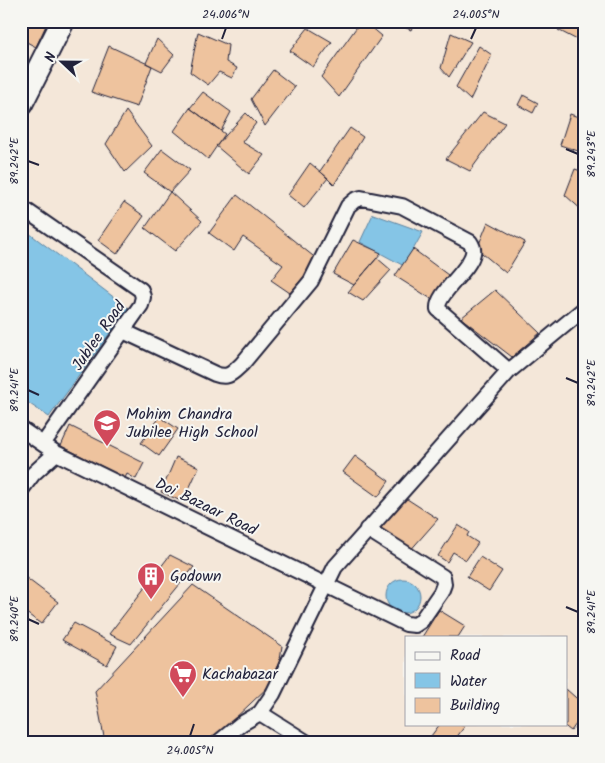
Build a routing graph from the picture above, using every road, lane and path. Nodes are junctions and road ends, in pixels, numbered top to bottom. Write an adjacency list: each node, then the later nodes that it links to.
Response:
1 (63, 21): 2 (main road)
2 (21, 104)
3 (21, 207): 5 (street, Jublee Road)
4 (584, 309): 6 (street)
5 (123, 331): 6 (street); 8 (street, Jublee Road)
6 (509, 371): 11 (street)
7 (21, 429): 8 (street)
8 (43, 444): 9 (street)
9 (56, 454): 10 (street); 12 (street, Doi Bazaar Road)
10 (21, 490)
11 (367, 529): 12 (street); 12 (street, Doi Bazaar Road)
12 (325, 584): 13 (street)
13 (260, 712): 14 (street); 15 (street)
14 (219, 742)
15 (306, 742)

